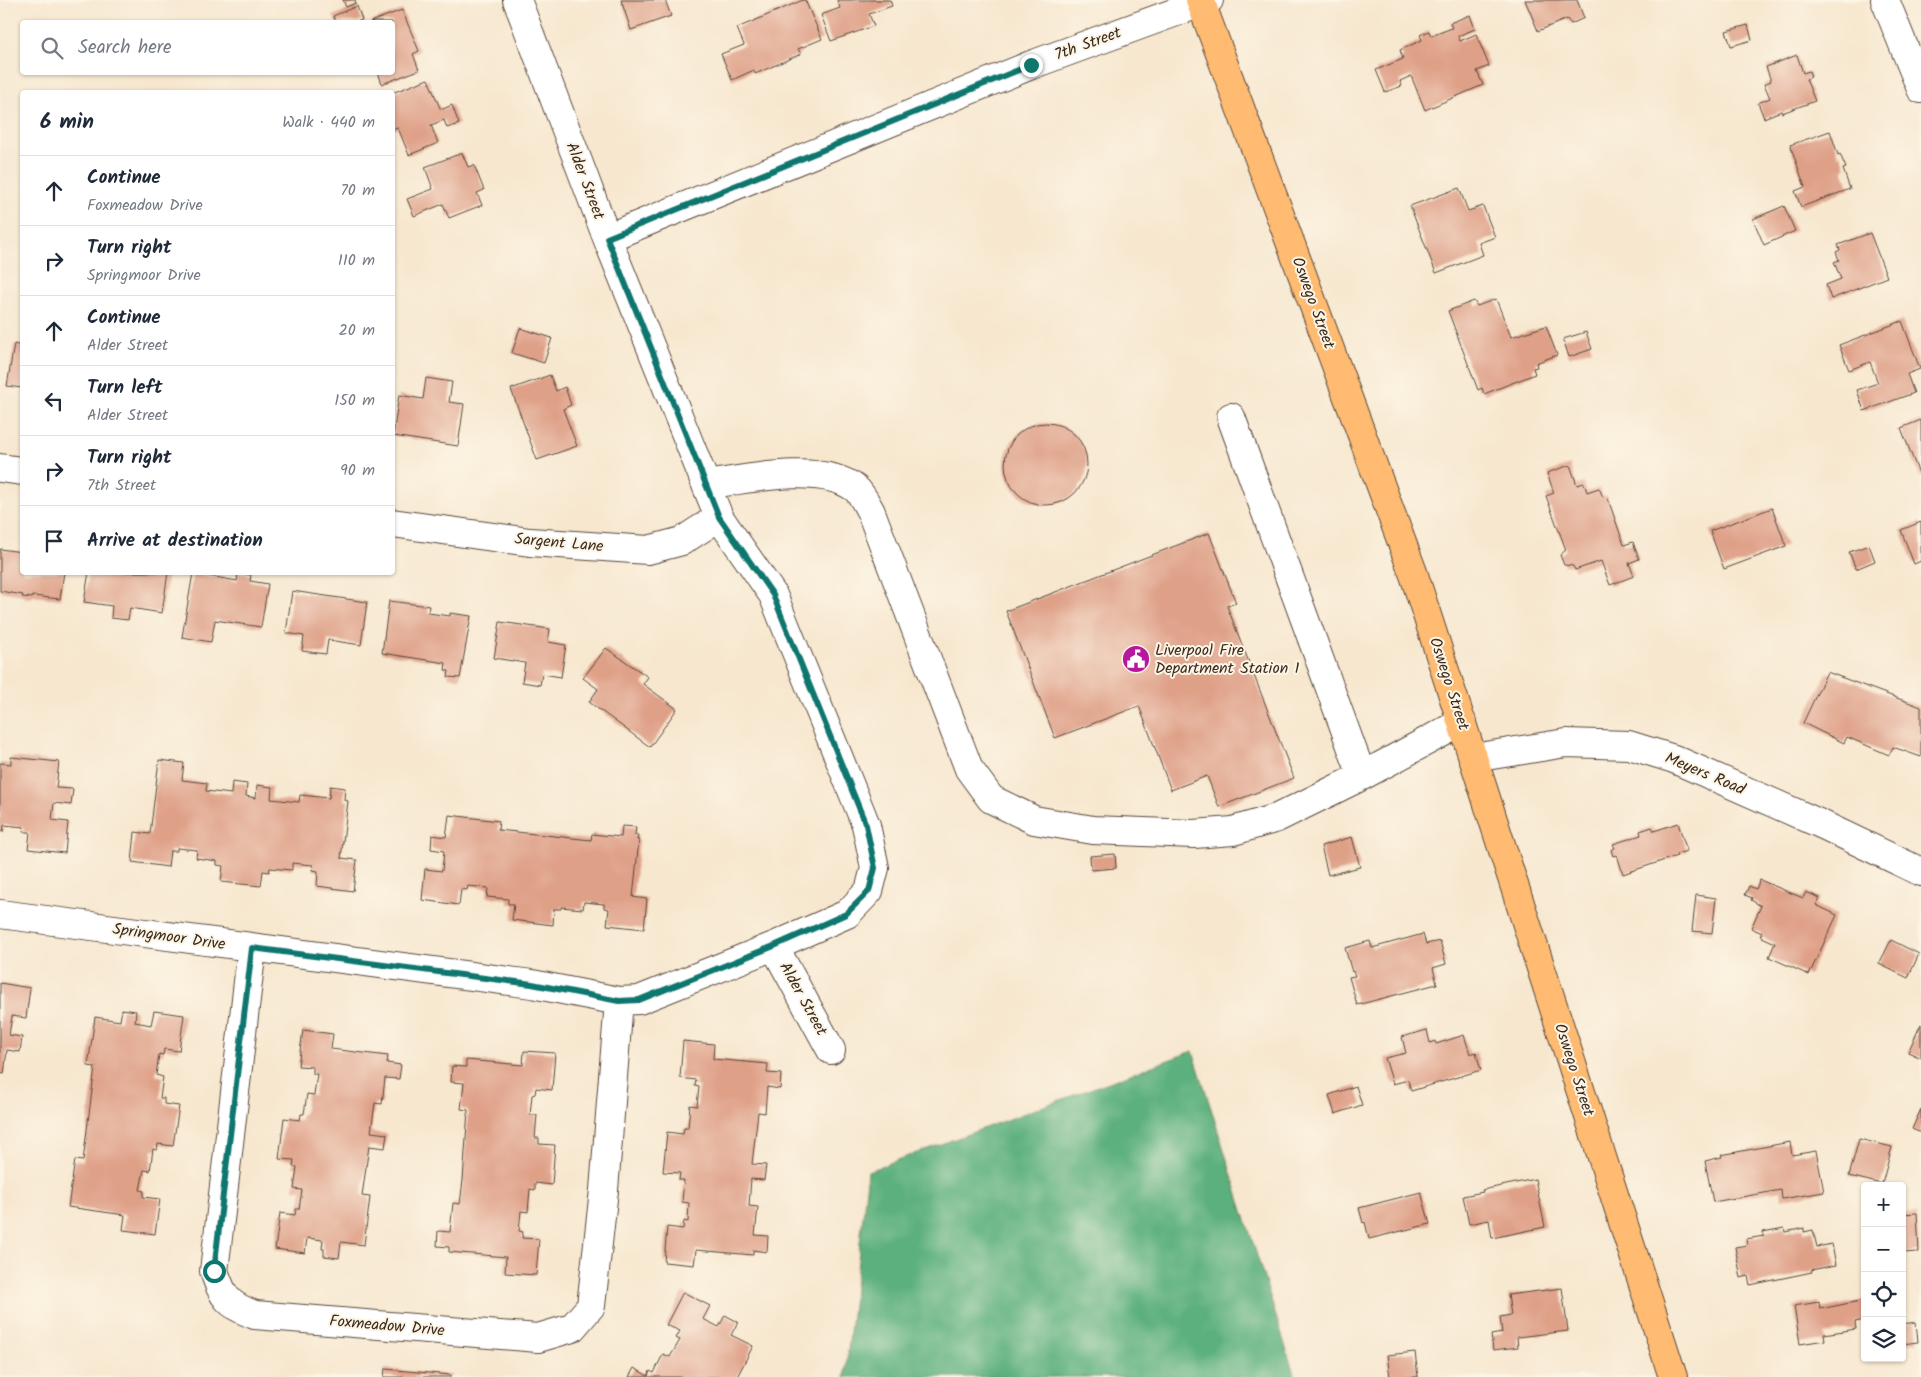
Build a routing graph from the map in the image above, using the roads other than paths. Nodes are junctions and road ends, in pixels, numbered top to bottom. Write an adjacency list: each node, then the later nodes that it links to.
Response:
1 (517, 0): 5 (street, Alder Street)
2 (1885, 0): 4 (street)
3 (1204, 1): 5 (street, 7th Street); 12 (main road, Oswego Street)
4 (1921, 89)
5 (607, 238): 9 (street, Alder Street)
6 (1231, 417): 14 (street)
7 (0, 468): 8 (street)
8 (20, 471)
9 (706, 485): 10 (street, Alder Street); 14 (street)
10 (719, 517): 11 (street, Sargent Lane); 17 (street, Alder Street)
11 (395, 523)
12 (1462, 722): 13 (main road, Oswego Street); 14 (street)
13 (1473, 758): 15 (street, Meyers Road); 21 (main road, Oswego Street)
14 (1362, 776)
15 (1921, 872)
16 (0, 914): 18 (street, Springmoor Drive)
17 (774, 946): 19 (street, Springmoor Drive); 20 (street, Alder Street)
18 (252, 948): 19 (street, Springmoor Drive); 19 (street, Foxmeadow Drive)
19 (619, 1001)
20 (831, 1050)
21 (1673, 1377)

